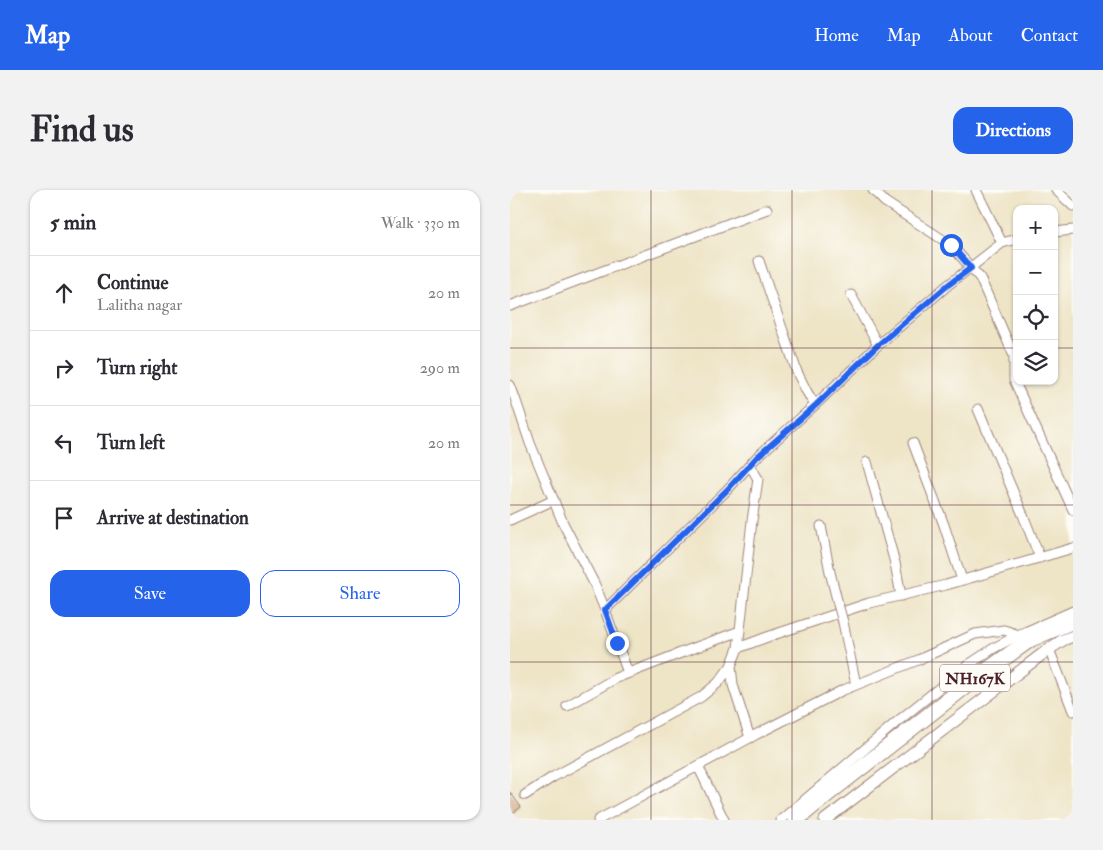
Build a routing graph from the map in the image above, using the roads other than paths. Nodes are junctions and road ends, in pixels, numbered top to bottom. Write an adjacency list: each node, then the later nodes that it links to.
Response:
1 (873, 190): 11 (street)
2 (976, 190): 9 (street)
3 (1056, 190): 4 (street)
4 (1073, 206)
5 (767, 209): 13 (street)
6 (1073, 230): 7 (street)
7 (1058, 232)
8 (1013, 240): 9 (street)
9 (1002, 243): 11 (street)
10 (759, 261): 16 (street)
11 (971, 268): 14 (street); 22 (street)
12 (851, 294): 14 (street)
13 (510, 306)
14 (878, 345): 16 (street)
15 (510, 385): 21 (street)
16 (816, 405): 20 (street)
17 (978, 409): 26 (street)
18 (913, 443): 27 (street)
19 (866, 462): 28 (street)
20 (750, 465): 29 (street); 32 (street)
21 (554, 500): 23 (street); 29 (street)
22 (1073, 510)
23 (510, 520)
24 (821, 526): 39 (street, bridge)
25 (1073, 548): 26 (street)
26 (1040, 558): 27 (street)
27 (962, 580): 28 (street)
28 (901, 596): 35 (street)
29 (605, 610): 38 (street)
30 (1073, 611): 34 (street)
31 (1073, 621): 34 (highway, NH167K)
32 (740, 631): 35 (street); 38 (street)
33 (1073, 636): 36 (street)
34 (1024, 637): 39 (street); 47 (street); 48 (highway, NH167K)
35 (738, 648): 37 (street)
36 (1049, 649): 41 (street); 49 (street)
37 (731, 666): 42 (street); 44 (street)
38 (628, 673): 40 (street)
39 (856, 685): 42 (street)
40 (567, 706)
41 (1073, 711)
42 (750, 738): 43 (street)
43 (698, 766): 45 (street); 46 (street)
44 (525, 795)
45 (598, 820)
46 (724, 820)
47 (780, 820)
48 (796, 820)
49 (825, 820)

